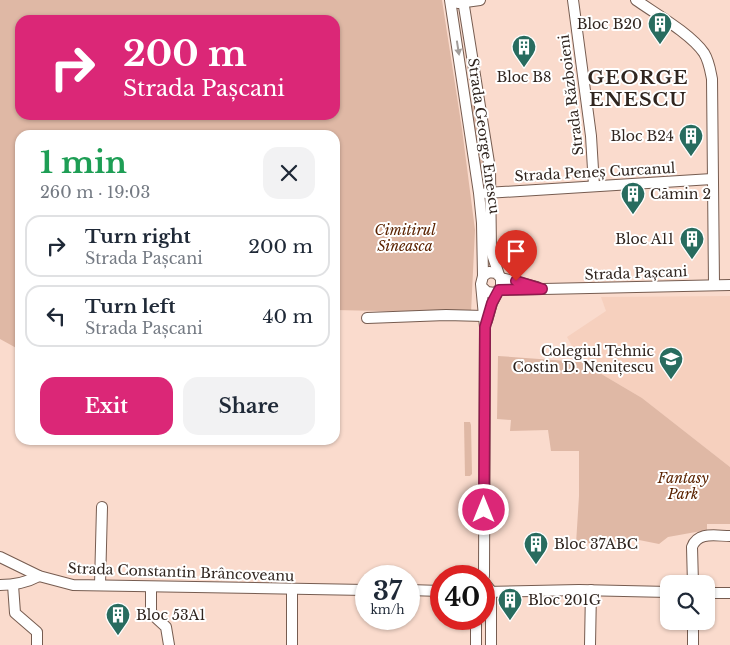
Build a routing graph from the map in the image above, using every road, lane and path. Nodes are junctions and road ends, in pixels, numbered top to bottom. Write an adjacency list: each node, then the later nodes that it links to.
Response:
1 (480, 0): 4 (street)
2 (573, 0): 7 (street, Strada Războieni)
3 (636, 0): 6 (street)
4 (464, 1): 5 (street); 8 (street, Strada George Enescu)
5 (451, 2): 9 (street, Strada George Enescu, one-way to 9)
6 (712, 179): 7 (street, Strada Peneș Curcanul); 12 (street)
7 (594, 186): 8 (street, Strada Peneș Curcanul)
8 (491, 192): 9 (street, Strada Peneș Curcanul); 10 (street, Strada George Enescu)
9 (479, 193): 11 (street, Strada George Enescu)
10 (500, 276): 11 (street); 14 (street, Strada Pașcani); 15 (street)
11 (482, 282): 15 (street); 16 (street, Strada George Enescu)
12 (714, 284): 13 (street, Strada Pașcani); 14 (street, Strada Pașcani)
13 (730, 285)
14 (542, 289): 15 (street, Strada Pașcani)
15 (499, 291): 18 (street, Strada George Enescu)
16 (484, 316): 17 (street); 18 (street, Strada George Enescu)
17 (367, 318)
18 (485, 327): 22 (street, Strada George Enescu)
19 (102, 507): 27 (street)
20 (730, 536): 23 (street)
21 (0, 557): 24 (street, Strada Constantin Brâncoveanu)
22 (484, 565)
23 (693, 575)
24 (39, 576): 26 (street); 27 (street, Strada Constantin Brâncoveanu)
25 (0, 585): 26 (street)
26 (13, 585): 39 (street)
27 (100, 585): 28 (street, Strada Constantin Brâncoveanu)
28 (151, 586): 29 (street, Strada Constantin Brâncoveanu); 40 (street)
29 (292, 589): 30 (street, Strada Constantin Brâncoveanu); 41 (street)
30 (355, 590)
31 (591, 590): 32 (street); 33 (street); 44 (street)
32 (495, 592)
33 (660, 592)
34 (715, 593): 35 (street)
35 (730, 593)
36 (476, 630): 42 (street)
37 (490, 630): 43 (street)
38 (693, 630): 45 (street)
39 (37, 645)
40 (169, 645)
41 (292, 645)
42 (476, 645)
43 (491, 645)
44 (590, 645)
45 (693, 645)

